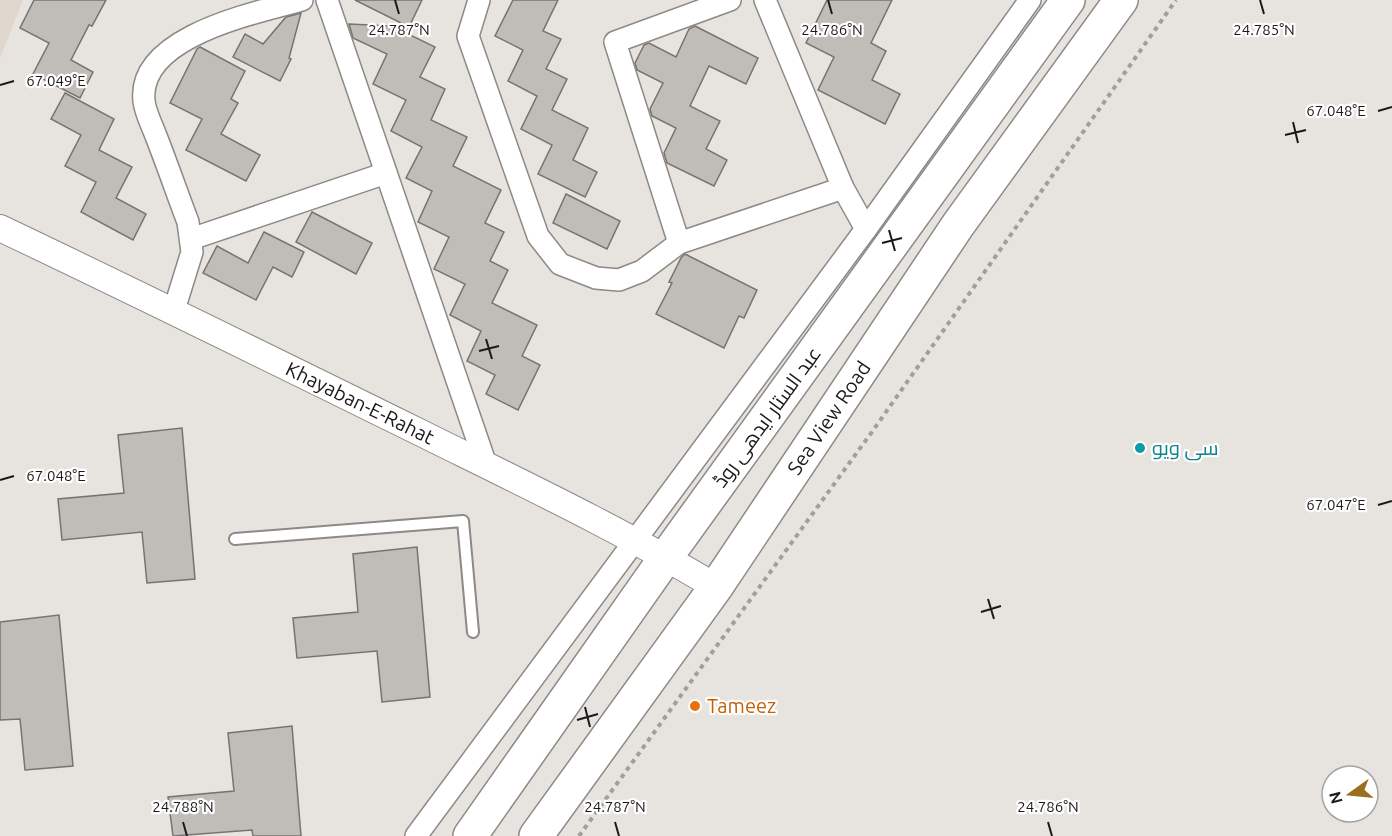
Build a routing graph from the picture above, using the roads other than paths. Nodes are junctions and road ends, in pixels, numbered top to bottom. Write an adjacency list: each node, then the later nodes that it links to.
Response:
1 (302, 0): 13 (street)
2 (327, 0): 9 (street)
3 (479, 0): 14 (street)
4 (730, 0): 14 (street)
5 (765, 0): 10 (street)
6 (1030, 0): 12 (street)
7 (1068, 0): 19 (main road, عبد الستار ایدھی روڈ)
8 (1121, 0): 20 (main road, Sea View Road)
9 (386, 173): 13 (street); 16 (street)
10 (843, 188): 12 (street); 14 (street)
11 (0, 228): 15 (street, Khayaban-E-Rahat)
12 (866, 229): 18 (street)
13 (191, 239): 15 (street)
14 (679, 243)
15 (174, 310): 16 (street, Khayaban-E-Rahat)
16 (486, 465): 18 (street, Khayaban-E-Rahat)
17 (235, 539): 21 (lane)
18 (635, 542): 19 (street, Khayaban-E-Rahat); 22 (street)
19 (666, 557): 20 (street, Khayaban-E-Rahat); 23 (main road, عبد الستار ایدھی روڈ)
20 (716, 587): 24 (main road, Sea View Road)
21 (473, 632)
22 (417, 836)
23 (470, 836)
24 (536, 836)

